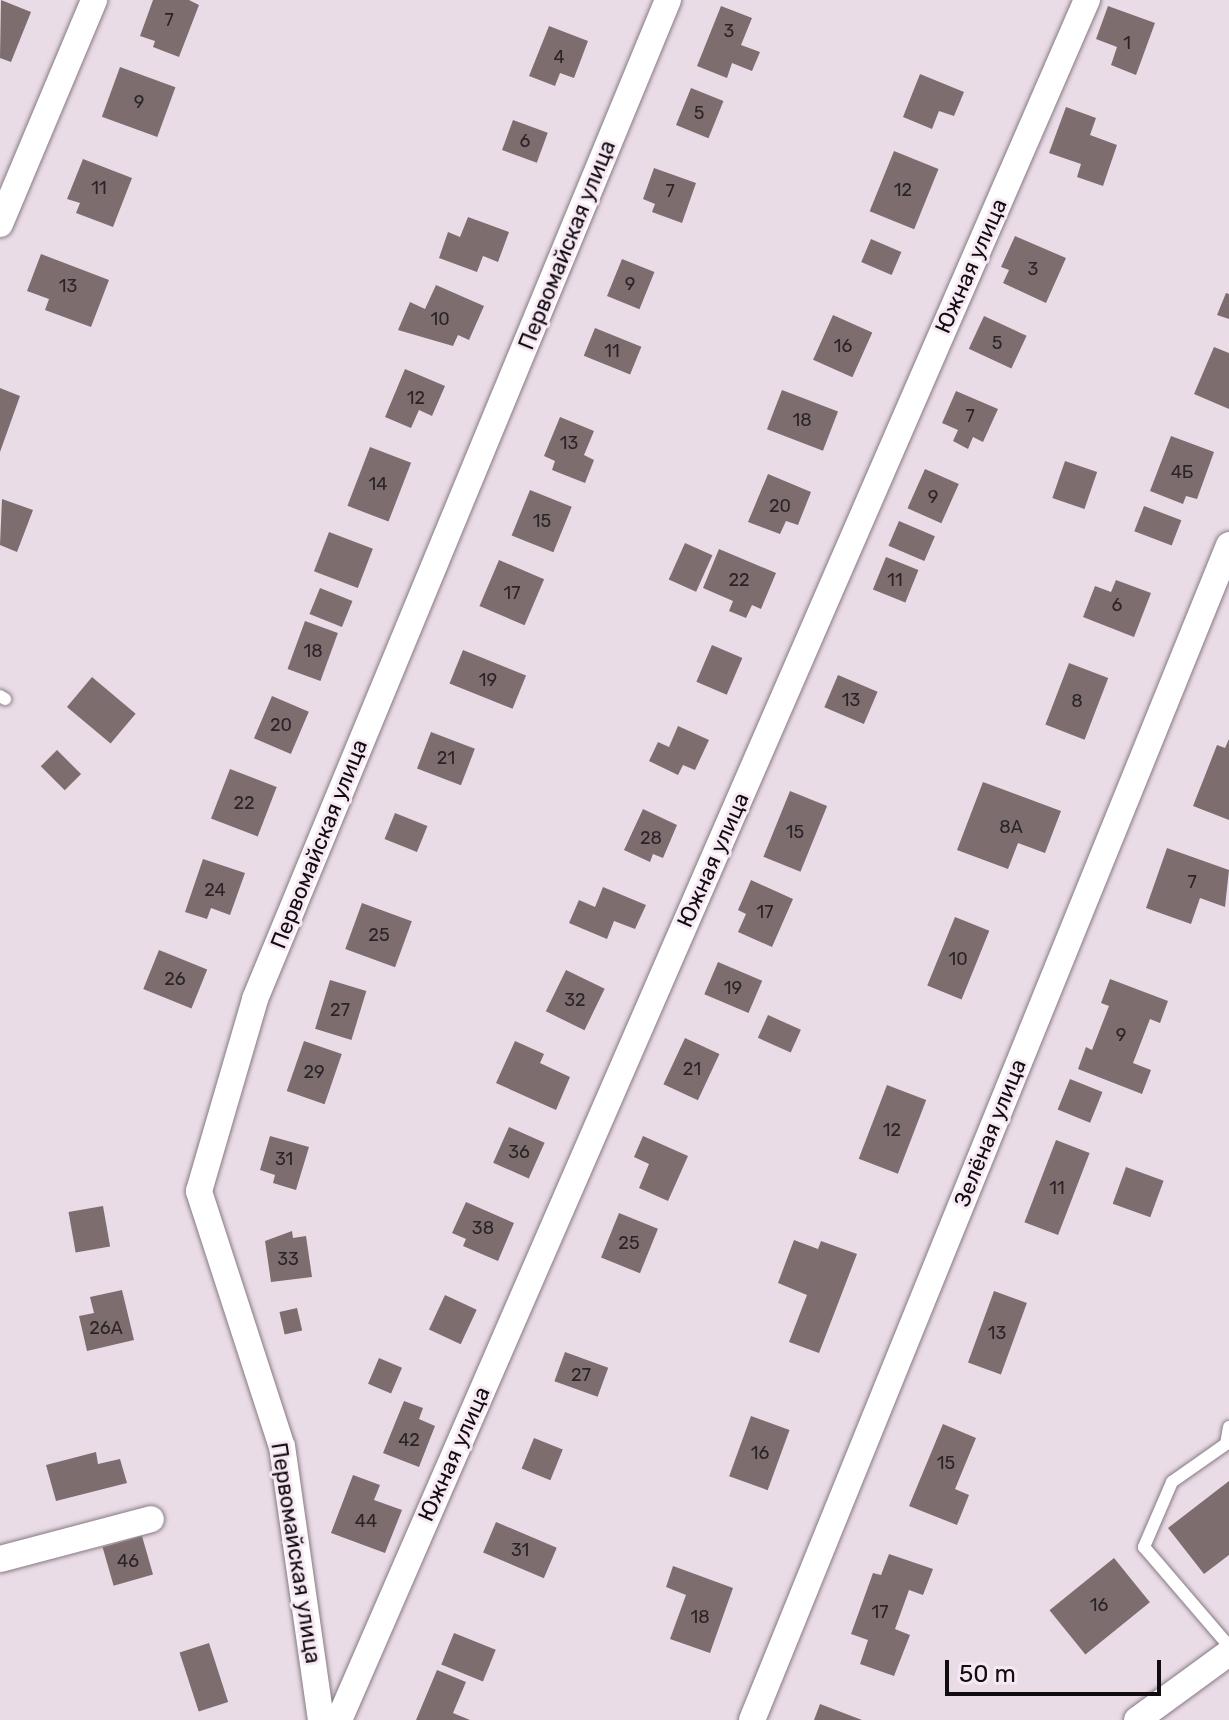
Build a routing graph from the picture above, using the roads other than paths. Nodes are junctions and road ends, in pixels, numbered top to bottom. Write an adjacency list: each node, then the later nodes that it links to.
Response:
1 (94, 0): 4 (street)
2 (668, 0): 11 (street, Первомайская улица)
3 (1087, 0): 12 (street, Южная улица)
4 (0, 224)
5 (1229, 545): 13 (street, Зелёная улица)
6 (1229, 1427): 9 (lane)
7 (151, 1519): 8 (street)
8 (0, 1559)
9 (1229, 1646)
10 (1229, 1653): 14 (street)
11 (321, 1720)
12 (339, 1720)
13 (752, 1720)
14 (1137, 1720)

